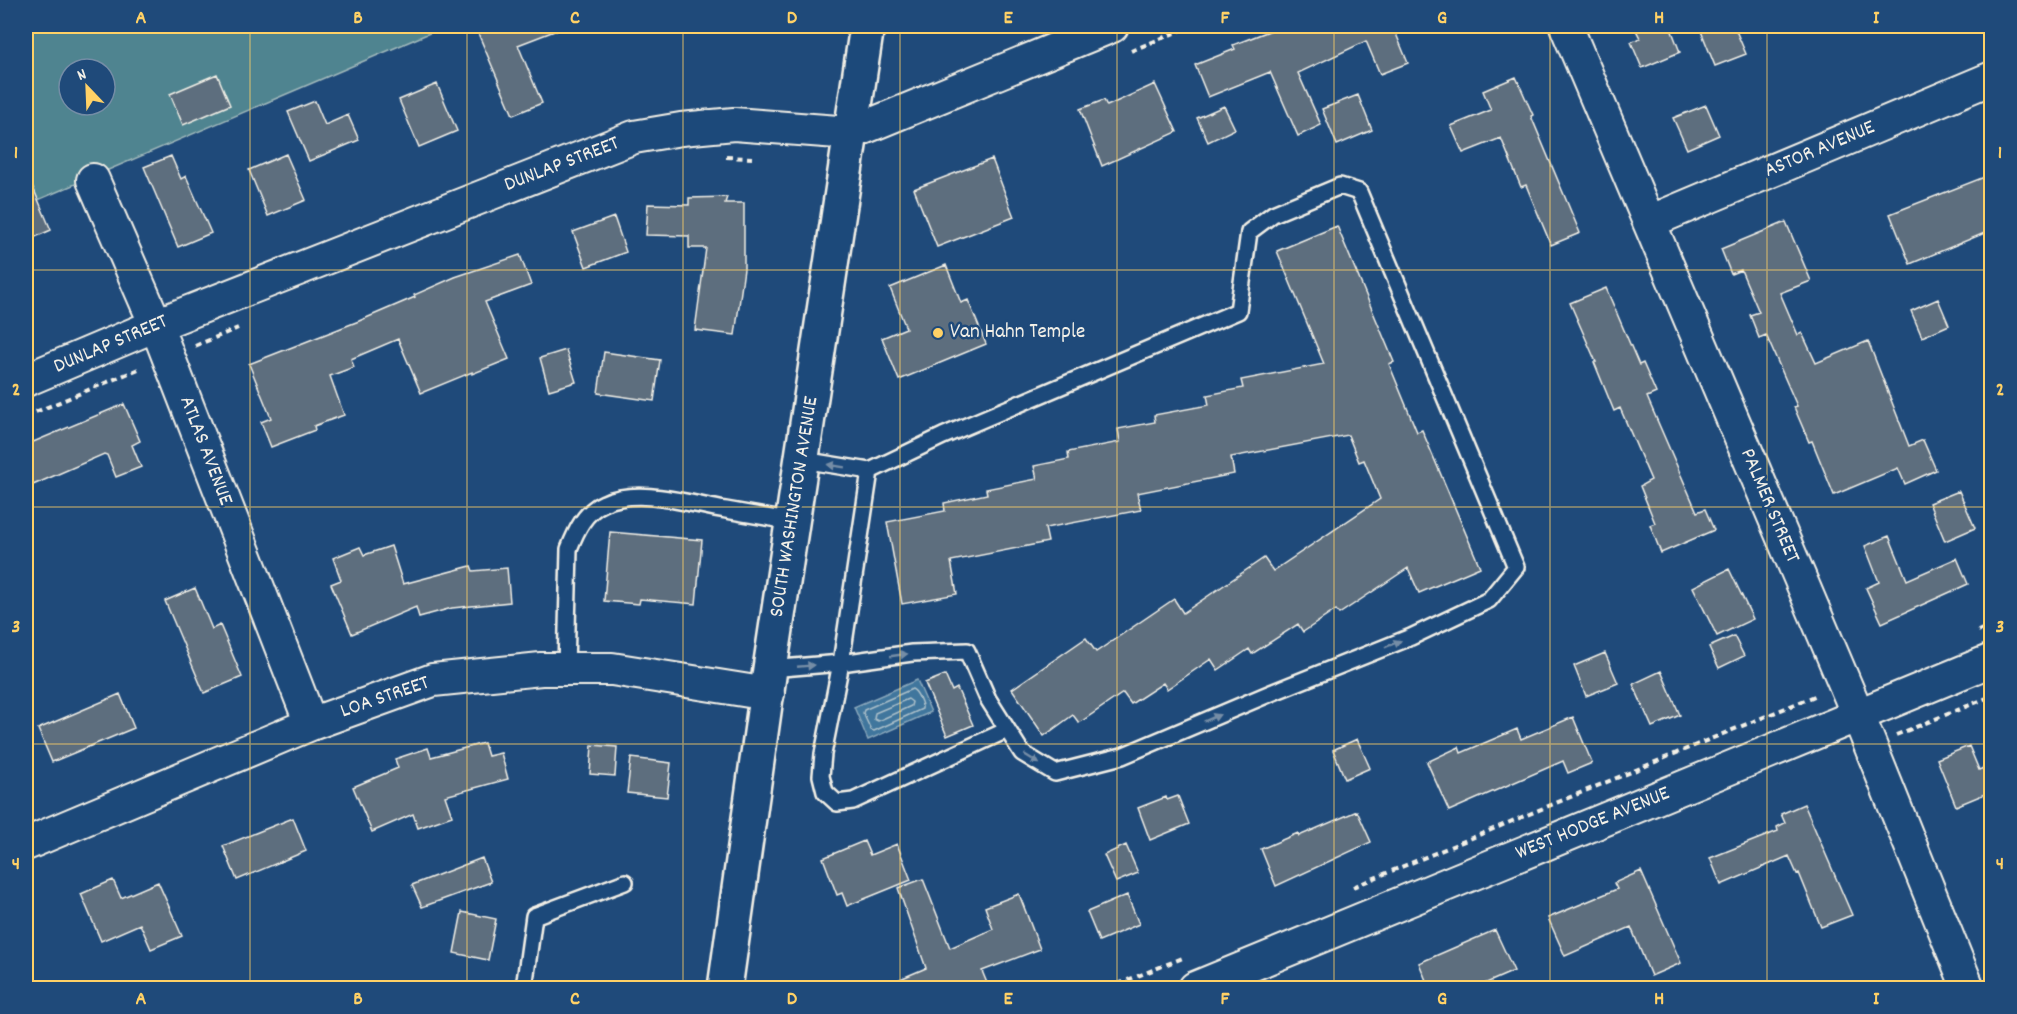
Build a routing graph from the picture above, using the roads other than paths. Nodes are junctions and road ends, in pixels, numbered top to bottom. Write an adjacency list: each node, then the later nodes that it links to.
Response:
1 (867, 26): 5 (street, SOUTH WASHINGTON AVENUE)
2 (1112, 26): 5 (street, DUNLAP STREET)
3 (1566, 26): 7 (street, PALMER STREET)
4 (1992, 78): 7 (street, ASTOR AVENUE)
5 (851, 133): 8 (street, DUNLAP STREET); 10 (street, SOUTH WASHINGTON AVENUE)
6 (93, 180): 8 (street, ATLAS AVENUE)
7 (1648, 222): 17 (street, PALMER STREET)
8 (156, 325): 9 (street, DUNLAP STREET); 18 (street, ATLAS AVENUE)
9 (26, 380)
10 (803, 460): 11 (lane, one-way to 10); 12 (street, SOUTH WASHINGTON AVENUE)
11 (870, 471): 14 (lane); 19 (lane, one-way to 11)
12 (794, 522): 15 (lane); 16 (street, SOUTH WASHINGTON AVENUE)
13 (1992, 660): 17 (street, WEST HODGE AVENUE)
14 (841, 663): 16 (lane, one-way to 14); 19 (lane, one-way to 19); 19 (lane)
15 (566, 669): 16 (street, LOA STREET); 18 (street, LOA STREET)
16 (769, 681): 23 (street, SOUTH WASHINGTON AVENUE)
17 (1858, 715): 24 (street, WEST HODGE AVENUE); 25 (street, PALMER STREET)
18 (311, 724): 20 (street, LOA STREET)
19 (1007, 730)
20 (26, 843)
21 (625, 882): 22 (lane)
22 (524, 988)
23 (725, 988)
24 (1195, 988)
25 (1968, 988)

